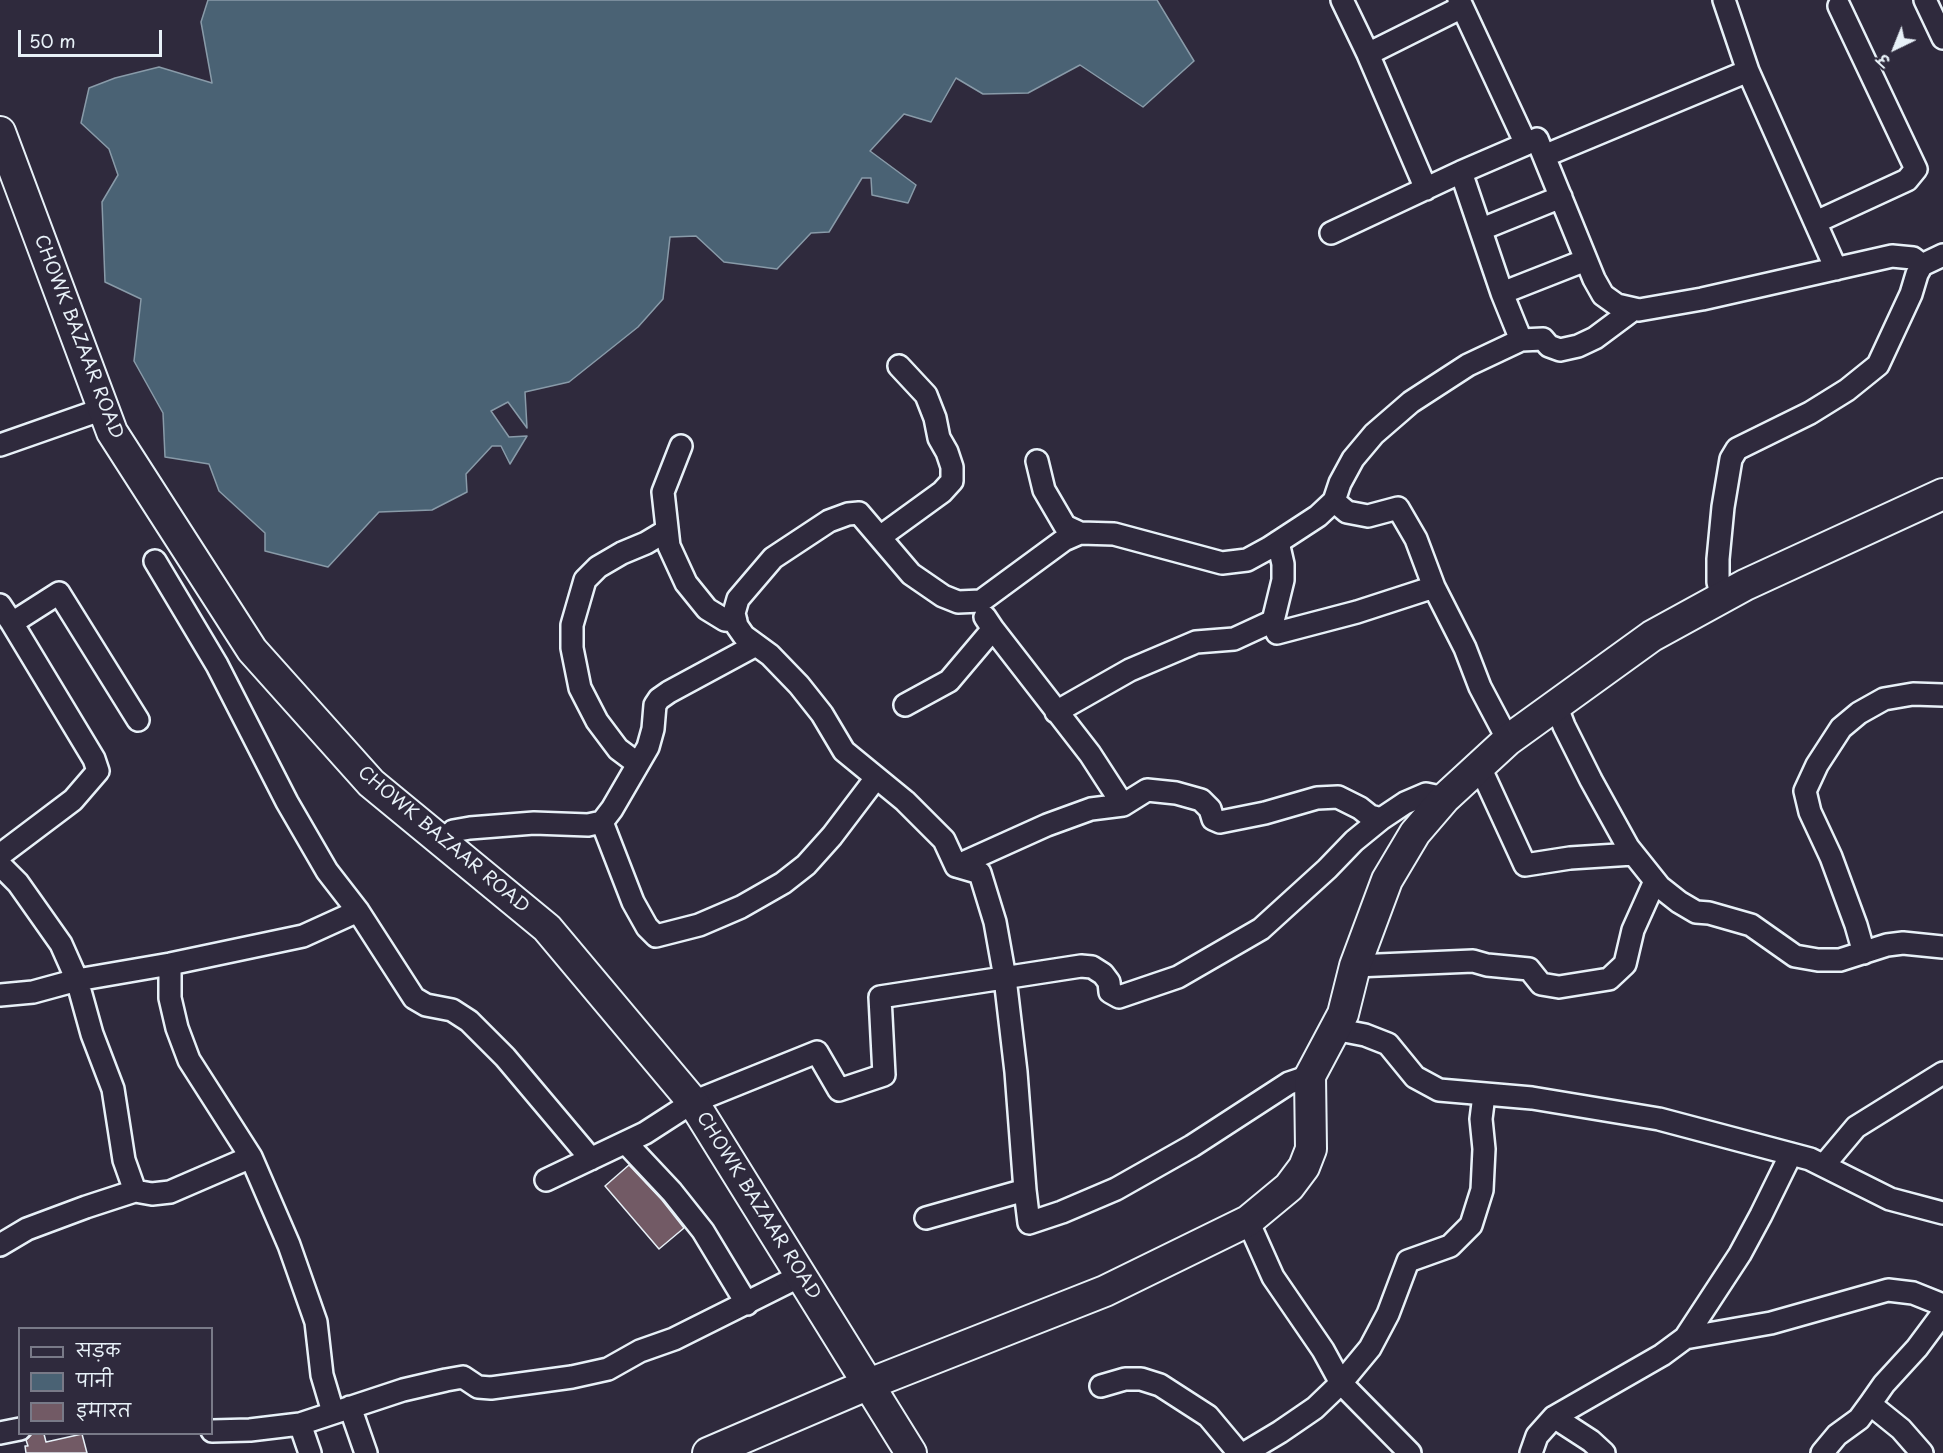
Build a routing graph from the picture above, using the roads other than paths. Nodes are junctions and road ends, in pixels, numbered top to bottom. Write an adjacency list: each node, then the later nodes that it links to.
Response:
1 (1341, 0): 7 (street)
2 (1724, 0): 8 (street)
3 (1925, 0): 6 (street)
4 (1461, 4): 7 (street); 10 (street)
5 (1839, 6): 15 (street)
6 (1943, 38)
7 (1368, 54): 13 (street)
8 (1748, 71): 11 (street); 15 (street)
9 (0, 132): 26 (street, CHOWK BAZAAR ROAD)
10 (1526, 144): 11 (street); 12 (street)
11 (1544, 156): 14 (street)
12 (1461, 172): 13 (street); 16 (street)
13 (1426, 189): 17 (street)
14 (1561, 197): 16 (street); 19 (street)
15 (1816, 222): 21 (street)
16 (1482, 229): 22 (street)
17 (1331, 233)
18 (1943, 255): 20 (street)
19 (1586, 260): 22 (street); 23 (street)
20 (1922, 265): 21 (street); 38 (street)
21 (1836, 269): 23 (street)
22 (1502, 293): 24 (street)
23 (1634, 309): 24 (street)
24 (1521, 340): 31 (street)
25 (898, 366): 34 (street)
26 (103, 409): 27 (street); 59 (street, CHOWK BAZAAR ROAD)
27 (0, 445)
28 (681, 446): 32 (street)
29 (1038, 461): 33 (street)
30 (1943, 494): 38 (street)
31 (1334, 501): 35 (street); 37 (street)
32 (666, 531): 41 (street); 52 (street)
33 (1080, 533): 35 (street); 39 (street)
34 (880, 537): 39 (street); 41 (street)
35 (1278, 542): 42 (street)
36 (155, 561): 65 (street)
37 (1434, 586): 42 (street); 51 (street)
38 (1722, 598): 48 (street)
39 (975, 602): 44 (street)
40 (0, 605): 43 (street)
41 (736, 621): 45 (street)
42 (1273, 621): 49 (street)
43 (12, 622): 50 (street); 61 (street)
44 (993, 629): 47 (street); 49 (street)
45 (756, 645): 52 (street); 54 (street)
46 (1943, 695): 67 (street)
47 (905, 705)
48 (1556, 705): 51 (street); 60 (street)
49 (1056, 712): 56 (street)
50 (138, 720)
51 (1508, 740): 53 (street)
52 (638, 764): 58 (street)
53 (1479, 765): 55 (street); 60 (street)
54 (876, 778): 58 (street); 63 (street)
55 (1445, 798): 57 (street); 69 (street)
56 (1123, 805): 57 (street); 63 (street)
57 (1381, 819): 70 (street)
58 (602, 822): 59 (street)
59 (444, 843): 77 (street, CHOWK BAZAAR ROAD)
60 (1633, 854): 64 (street)
61 (0, 855)
62 (0, 865): 71 (street)
63 (956, 866): 70 (street)
64 (1655, 881): 67 (street); 69 (street)
65 (358, 911): 68 (street); 81 (street)
66 (1943, 947): 67 (street)
67 (1863, 953)
68 (170, 964): 71 (street); 80 (street)
69 (1355, 966): 73 (street)
70 (1005, 978): 77 (street); 84 (street)
71 (77, 980): 72 (street); 85 (street)
72 (0, 996)
73 (1334, 1029): 75 (street); 76 (street)
74 (1943, 1073): 82 (street)
75 (1310, 1076): 84 (street); 88 (street)
76 (1484, 1095): 79 (street); 96 (street)
77 (693, 1102): 78 (street); 90 (street, CHOWK BAZAAR ROAD)
78 (626, 1143): 81 (street); 91 (street)
79 (1791, 1154): 82 (street); 94 (street)
80 (251, 1157): 85 (street); 99 (street)
81 (591, 1159): 83 (street)
82 (1824, 1165): 86 (street)
83 (546, 1180)
84 (1025, 1190): 87 (street)
85 (135, 1191): 89 (street)
86 (1943, 1212)
87 (926, 1218)
88 (1248, 1221): 95 (street); 96 (street)
89 (0, 1245)
90 (802, 1275): 91 (street); 95 (street, CHOWK BAZAAR ROAD)
91 (747, 1304): 99 (street)
92 (1943, 1305): 94 (street)
93 (1943, 1313): 98 (street)
94 (1685, 1338): 100 (street)
95 (869, 1383): 107 (street); 108 (street, CHOWK BAZAAR ROAD)
96 (1341, 1383): 110 (street); 111 (street)
97 (1101, 1386): 109 (street)
98 (1870, 1404): 114 (street); 115 (street)
99 (342, 1409): 101 (street); 106 (street)
100 (1554, 1417): 112 (street); 113 (street)
101 (300, 1424): 103 (street); 105 (street)
102 (18, 1429): 104 (street)
103 (213, 1431)
104 (0, 1433)
105 (310, 1453)
106 (366, 1453)
107 (708, 1453)
108 (911, 1453)
109 (1239, 1453)
110 (1245, 1453)
111 (1410, 1453)
112 (1531, 1453)
113 (1604, 1453)
114 (1822, 1453)
115 (1923, 1453)

